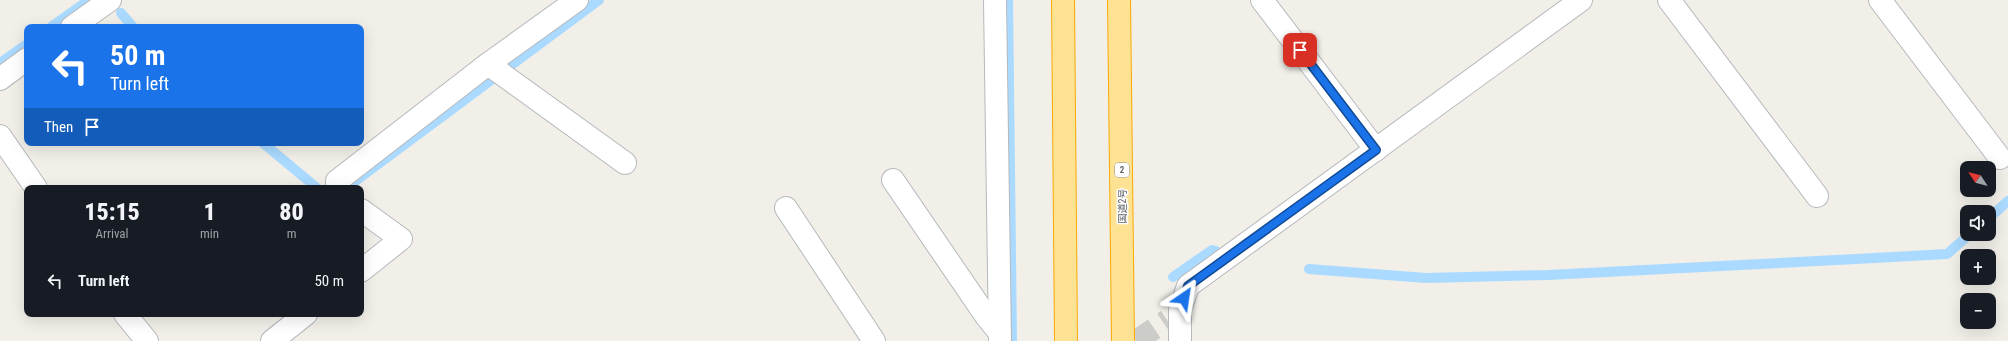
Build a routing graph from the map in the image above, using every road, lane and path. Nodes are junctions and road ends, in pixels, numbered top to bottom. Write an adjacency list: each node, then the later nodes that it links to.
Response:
1 (110, 0): 10 (street)
2 (577, 0): 12 (street)
3 (995, 0): 27 (street)
4 (1063, 0): 31 (highway)
5 (1119, 0): 32 (highway, 国道2号 / 2)
6 (1262, 0): 15 (street)
7 (1581, 0): 15 (street)
8 (1669, 0): 21 (street)
9 (1880, 0): 16 (street)
10 (76, 24)
11 (24, 61): 13 (street)
12 (496, 70): 17 (street); 20 (street)
13 (0, 79)
14 (0, 136): 19 (street)
15 (1376, 150): 33 (street)
16 (2000, 158)
17 (625, 163)
18 (893, 180): 27 (street)
19 (34, 185)
20 (337, 185)
21 (1816, 196)
22 (786, 208): 30 (street)
23 (364, 212): 24 (street)
24 (364, 269)
25 (127, 317): 28 (street)
26 (302, 317): 29 (street)
27 (1000, 337)
28 (147, 341)
29 (272, 341)
30 (874, 341)
31 (1066, 341)
32 (1123, 341)
33 (1180, 341)

